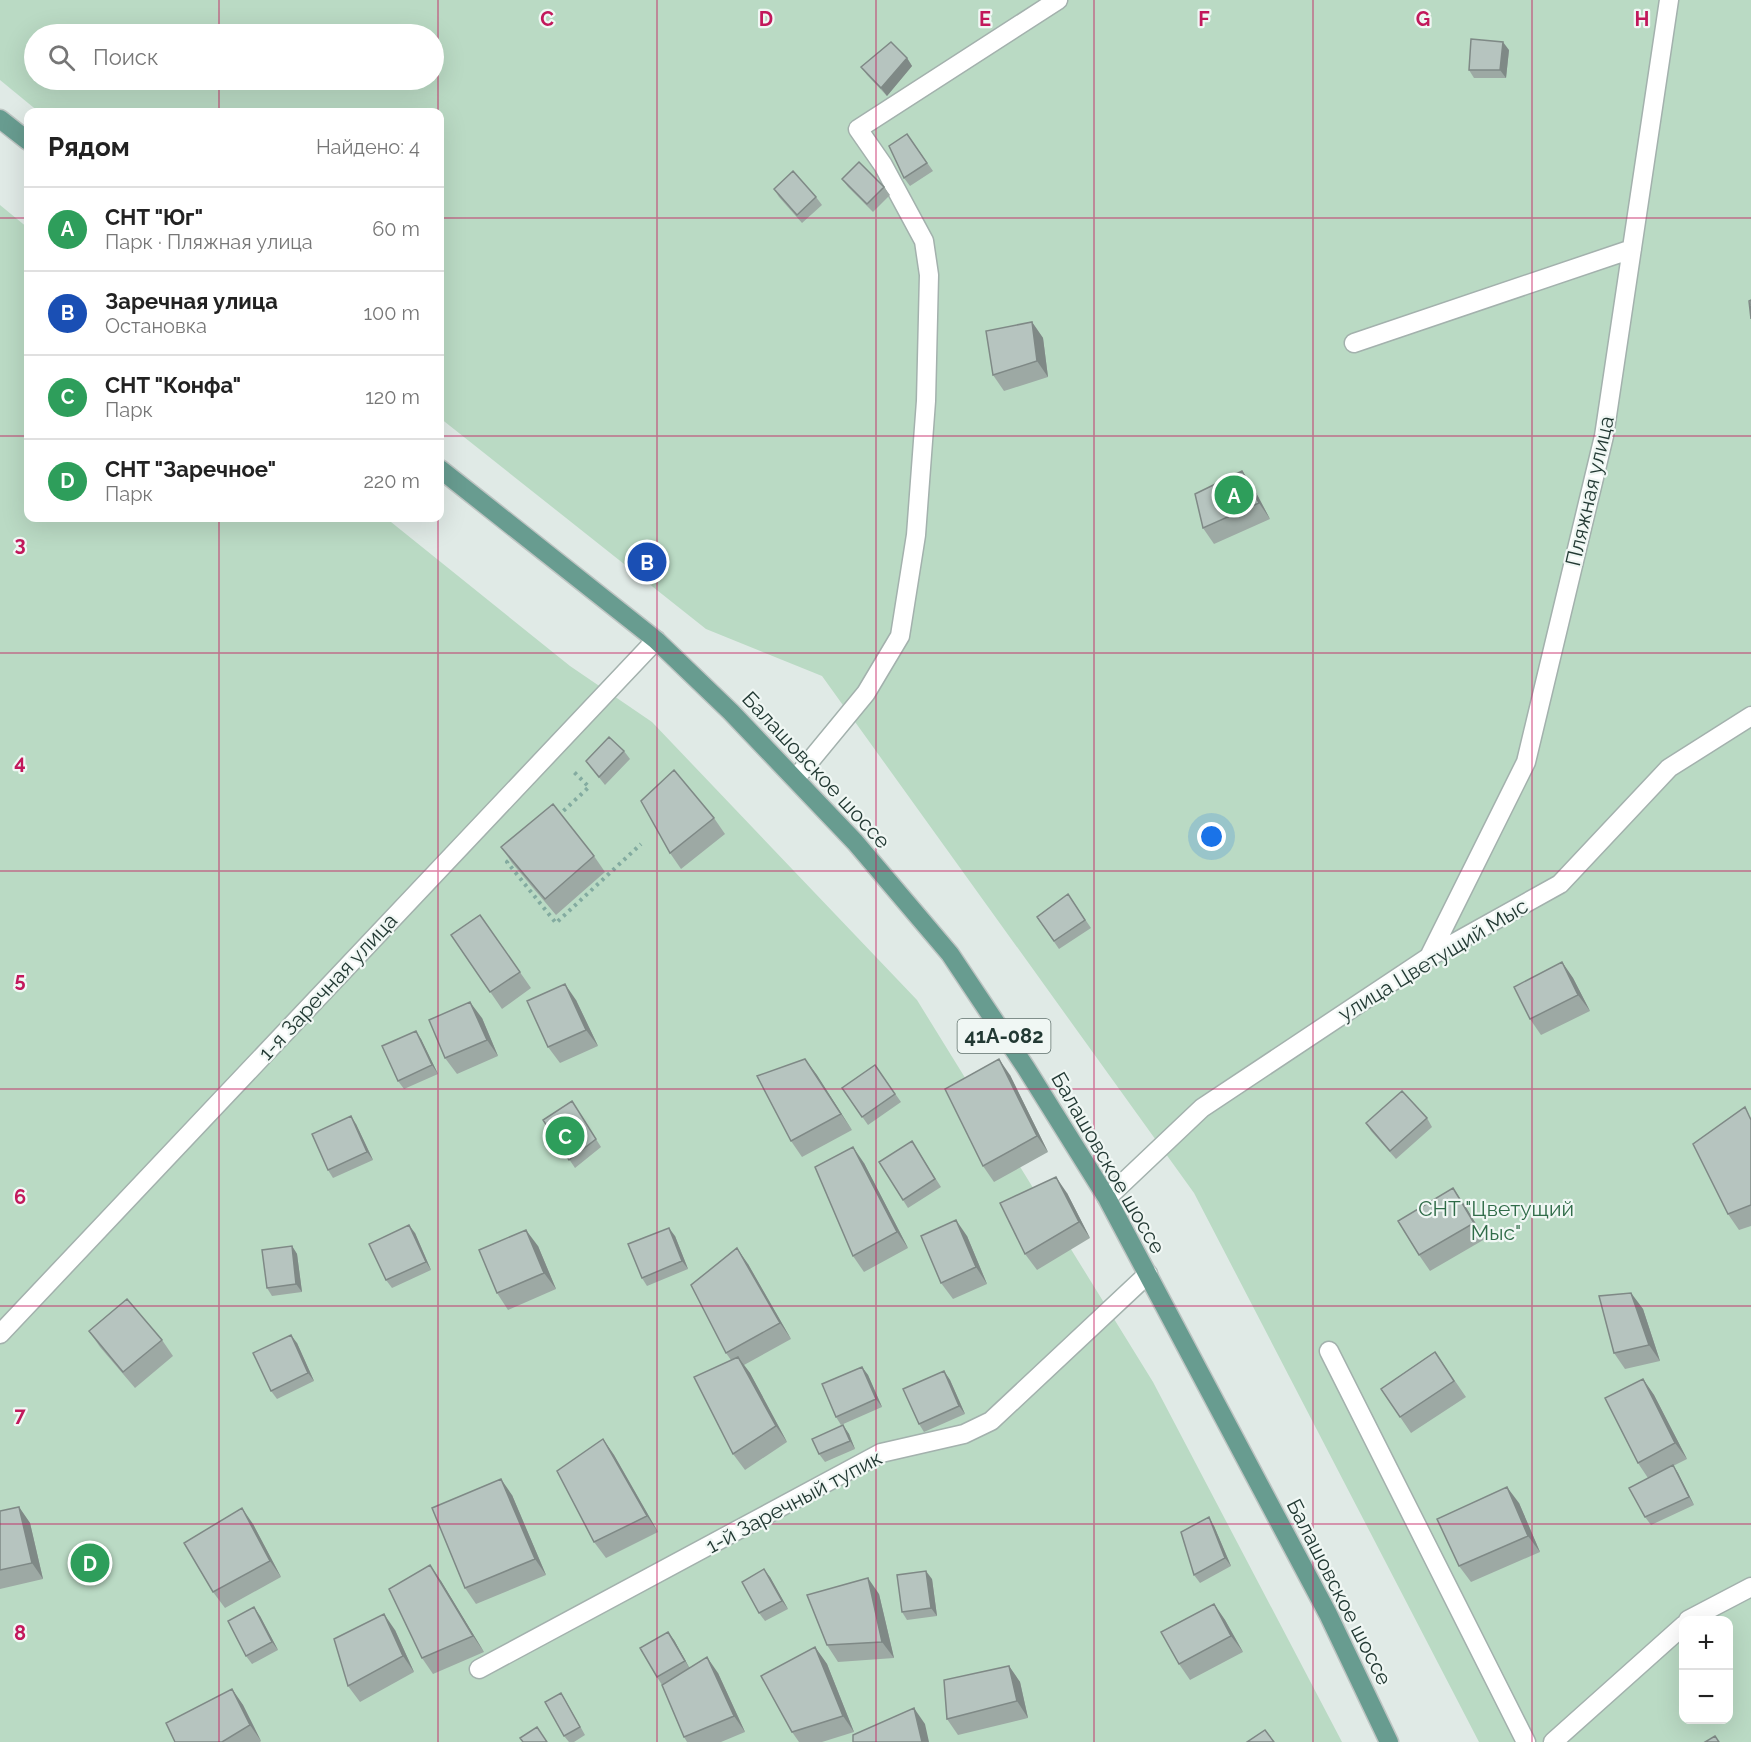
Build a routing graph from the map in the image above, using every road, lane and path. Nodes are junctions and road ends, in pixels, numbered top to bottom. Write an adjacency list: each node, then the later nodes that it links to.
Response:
1 (1058, 0): 11 (street)
2 (1669, 0): 5 (street, Пляжная улица)
3 (0, 118): 4 (main road)
4 (24, 138)
5 (1632, 249): 6 (street); 15 (street, Пляжная улица)
6 (1354, 343)
7 (444, 472): 8 (main road, Балашовское шоссе / 41А-082)
8 (656, 640): 11 (main road, Балашовское шоссе / 41А-082); 18 (street, 1-я Заречная улица)
9 (1751, 716): 15 (street, улица Цветущий Мыс)
10 (569, 766): 12 (path)
11 (796, 778): 16 (main road, Балашовское шоссе / 41А-082)
12 (556, 817)
13 (641, 844): 14 (path)
14 (515, 854)
15 (1428, 957): 16 (street, улица Цветущий Мыс)
16 (1107, 1198): 17 (main road, Балашовское шоссе / 41А-082)
17 (1148, 1274): 23 (street, 1-й Заречный тупик); 24 (main road, Балашовское шоссе / 41А-082)
18 (0, 1334)
19 (1329, 1351): 25 (street)
20 (1751, 1587): 21 (street)
21 (1697, 1616)
22 (1679, 1629): 26 (street)
23 (479, 1669)
24 (1389, 1742)
25 (1526, 1742)
26 (1553, 1742)

